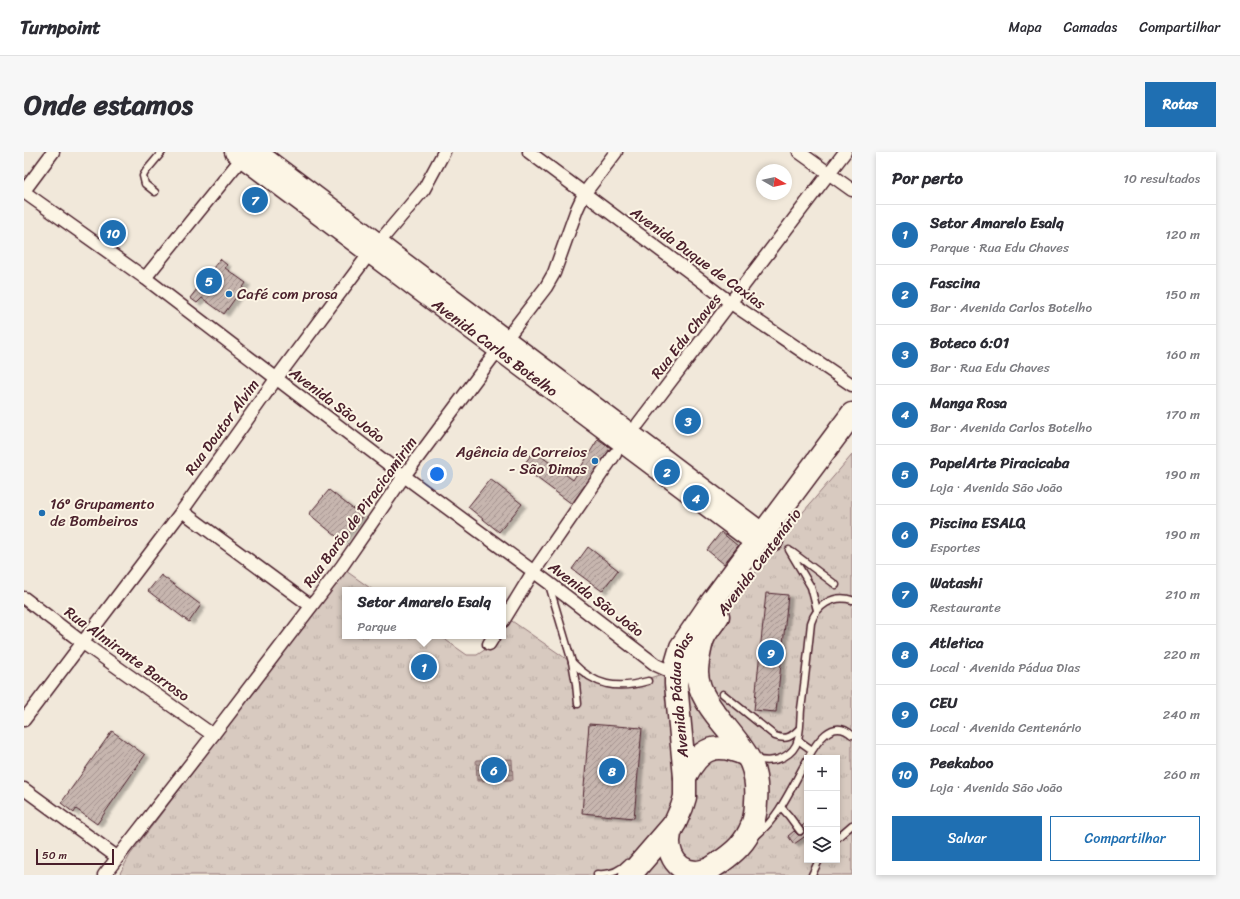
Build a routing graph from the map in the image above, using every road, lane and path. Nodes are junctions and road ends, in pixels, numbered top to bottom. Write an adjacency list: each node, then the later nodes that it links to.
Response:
1 (53, 152): 11 (street)
2 (162, 152): 12 (lane)
3 (444, 152): 14 (street, Rua Doutor Alvim)
4 (529, 152): 13 (street, Avenida Duque de Caxias)
5 (616, 152): 13 (street, Rua Barão de Piracicamirim)
6 (799, 152): 9 (street)
7 (845, 152): 9 (street, Rua Edu Chaves)
8 (245, 153): 14 (main road, Avenida Carlos Botelho); 15 (street)
9 (828, 174): 10 (street); 16 (street, Rua Edu Chaves)
10 (852, 190)
11 (24, 192): 15 (street, Avenida São João)
12 (155, 192)
13 (584, 194): 16 (street, Avenida Duque de Caxias); 17 (street, Rua Barão de Piracicamirim)
14 (374, 248): 17 (main road, Avenida Carlos Botelho); 18 (street, Rua Doutor Alvim)
15 (145, 278): 18 (street, Avenida São João)
16 (731, 303): 19 (street, Avenida Duque de Caxias); 21 (street, Rua Edu Chaves)
17 (502, 345): 24 (street, Rua Barão de Piracicamirim); 26 (main road, Avenida Carlos Botelho)
18 (276, 379): 24 (street, Avenida São João); 25 (street, Rua Doutor Alvim)
19 (852, 385)
20 (852, 414): 26 (highway, Avenida Centenário)
21 (638, 424)
22 (852, 436): 26 (highway, Avenida Centenário)
23 (615, 454): 27 (street)
24 (404, 476): 27 (street, Avenida São João); 32 (street, Rua Barão de Piracicamirim)
25 (182, 511): 32 (street); 35 (street, Rua Doutor Alvim)
26 (764, 539): 36 (highway, Avenida Pádua Dias); 41 (highway, Avenida Centenário)
27 (534, 572): 28 (street, Avenida São João); 34 (street)
28 (549, 583): 37 (street, Avenida São João); 38 (lane)
29 (836, 585): 33 (lane)
30 (24, 598): 35 (street, Rua Almirante Barroso)
31 (852, 600): 33 (lane)
32 (311, 606): 46 (street, Rua Barão de Piracicamirim)
33 (817, 610): 44 (lane)
34 (506, 616)
35 (83, 643): 43 (street, Rua Doutor Alvim); 46 (street, Rua Almirante Barroso)
36 (678, 653): 37 (street, Avenida São João); 39 (highway, Avenida Pádua Dias)
37 (649, 658): 39 (street, Avenida São João)
38 (572, 662): 40 (lane); 42 (lane)
39 (676, 674): 52 (highway, Avenida Pádua Dias)
40 (648, 681)
41 (714, 696): 44 (lane); 49 (highway, Avenida Pádua Dias)
42 (578, 704)
43 (24, 720)
44 (799, 729): 47 (lane)
45 (852, 734): 48 (lane)
46 (212, 735): 60 (street, Rua Barão de Piracicamirim)
47 (798, 740): 48 (lane); 49 (lane)
48 (812, 750): 50 (lane)
49 (746, 755): 52 (highway); 59 (highway, Avenida Pádua Dias)
50 (810, 755)
51 (804, 766): 54 (lane)
52 (685, 777): 55 (highway, Avenida Pádua Dias)
53 (24, 789): 60 (street)
54 (781, 807): 57 (lane); 59 (lane)
55 (675, 823): 62 (highway, Avenida Pádua Dias); 63 (highway)
56 (852, 826): 58 (lane)
57 (800, 831)
58 (840, 836)
59 (738, 849): 63 (highway, Avenida Pádua Dias)
60 (117, 857): 64 (street, Rua Barão de Piracicamirim)
61 (818, 863): 66 (lane)
62 (630, 868): 65 (lane)
63 (706, 872)
64 (104, 875)
65 (597, 875)
66 (812, 875)

